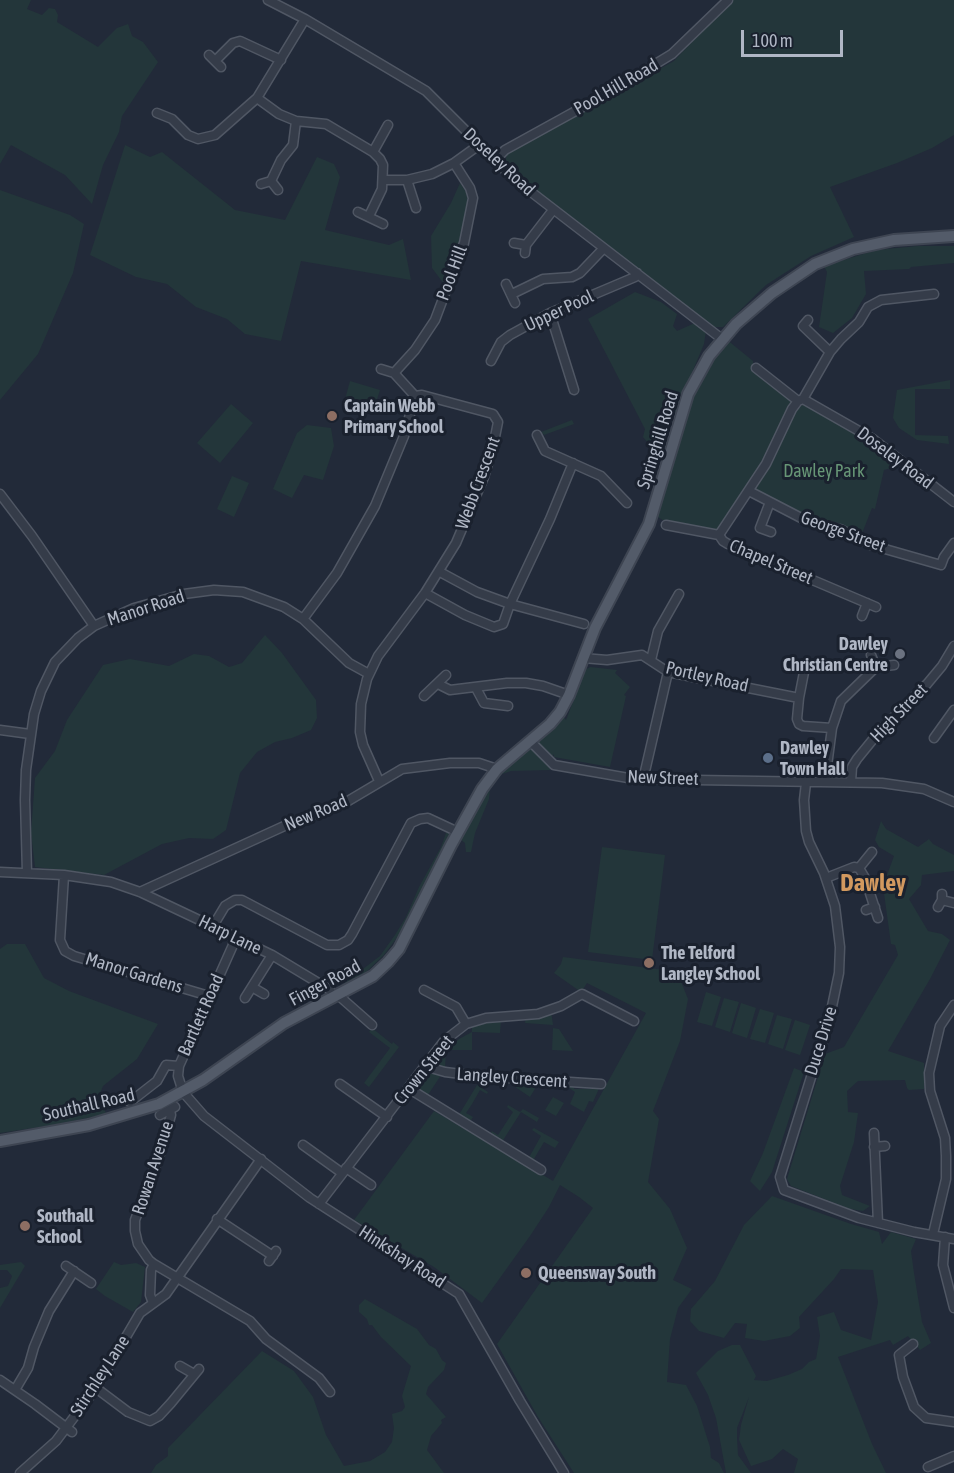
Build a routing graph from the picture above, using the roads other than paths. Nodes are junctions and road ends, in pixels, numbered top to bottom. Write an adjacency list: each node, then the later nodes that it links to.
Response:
1 (268, 0): 3 (street, Doseley Road)
2 (728, 0): 12 (street, Pool Hill Road)
3 (305, 19): 4 (street); 10 (street, Doseley Road)
4 (281, 60): 5 (street); 6 (street)
5 (215, 61)
6 (257, 98): 7 (street); 8 (street)
7 (157, 113)
8 (296, 121): 11 (street); 16 (street)
9 (388, 125): 11 (street)
10 (479, 145): 12 (street, Doseley Road); 13 (street)
11 (373, 152): 14 (street)
12 (494, 161): 20 (street, Doseley Road)
13 (454, 163): 15 (street); 39 (street, Pool Hill)
14 (383, 180): 15 (street); 22 (street)
15 (407, 180): 19 (street)
16 (271, 181): 17 (street); 18 (street)
17 (261, 184)
18 (278, 190)
19 (416, 208)
20 (553, 210): 25 (street); 26 (street, Doseley Road)
21 (358, 212): 22 (street)
22 (369, 216): 23 (street)
23 (383, 224)
24 (954, 236): 34 (main road, Springhill Road)
25 (514, 243)
26 (603, 249): 27 (street, Doseley Road); 29 (street)
27 (638, 273): 32 (street, Upper Pool); 34 (street, Doseley Road)
28 (506, 284): 29 (street)
29 (512, 294): 31 (street)
30 (929, 298): 35 (street)
31 (515, 303)
32 (550, 313): 36 (street, Upper Pool); 40 (street)
33 (808, 321): 35 (street)
34 (722, 339): 63 (main road, Springhill Road)
35 (830, 352): 42 (street)
36 (491, 360)
37 (756, 368): 42 (street, Doseley Road)
38 (381, 369): 39 (street)
39 (394, 374): 41 (street)
40 (574, 390)
41 (415, 396): 54 (street, Webb Crescent); 61 (street)
42 (800, 400): 45 (street); 48 (street, Doseley Road)
43 (537, 435): 44 (street)
44 (573, 463): 49 (street); 58 (street)
45 (749, 491): 47 (street, George Street); 52 (street)
46 (0, 494): 62 (street)
47 (770, 502): 51 (street); 53 (street, George Street)
48 (954, 502)
49 (627, 503)
50 (666, 525): 52 (street, Chapel Street)
51 (771, 532)
52 (719, 535): 57 (street, Chapel Street)
53 (954, 543)
54 (440, 572): 55 (street, Webb Crescent); 58 (street)
55 (425, 593): 58 (street); 72 (street, Webb Crescent)
56 (679, 594): 67 (street)
57 (867, 603): 59 (street, Chapel Street); 60 (street)
58 (510, 604): 63 (street)
59 (876, 606)
60 (862, 616)
61 (303, 619): 62 (street, Manor Road); 72 (street, Manor Road)
62 (94, 626): 83 (street, Manor Road)
63 (589, 626): 66 (main road, Springhill Road)
64 (954, 646): 90 (street, High Street)
65 (871, 655): 70 (street)
66 (583, 658): 67 (street, Portley Road); 76 (main road, Springhill Road)
67 (651, 660): 71 (street, Portley Road)
68 (894, 665): 70 (street)
69 (805, 667): 78 (street)
70 (876, 667): 81 (street)
71 (668, 672): 78 (street, Portley Road); 87 (street)
72 (369, 674): 88 (street, Webb Crescent)
73 (446, 675): 74 (street)
74 (438, 684): 75 (street); 77 (street)
75 (476, 688): 76 (street); 79 (street)
76 (569, 695): 85 (main road, Springhill Road)
77 (424, 696)
78 (799, 698): 81 (street)
79 (508, 706)
80 (954, 710): 84 (street)
81 (832, 728): 89 (street)
82 (0, 730): 83 (street)
83 (30, 734): 97 (street, Manor Road)
84 (934, 738)
85 (531, 742): 86 (main road, Finger Road); 87 (street, New Street)
86 (497, 769): 88 (street, New Road); 93 (main road, Finger Road)
87 (644, 780): 91 (street, New Street)
88 (379, 781): 100 (street, New Road)
89 (825, 781): 90 (street, New Street); 91 (street, New Street)
90 (851, 782): 92 (street, New Street)
91 (806, 783): 99 (street, Duce Drive)
92 (954, 802)
93 (458, 832): 104 (street, Finger Road); 111 (main road, Finger Road)
94 (872, 852): 95 (street)
95 (859, 868): 99 (street); 103 (street)
96 (0, 872): 97 (street, Harp Lane)
97 (27, 873): 98 (street, Harp Lane)
98 (64, 875): 100 (street, Harp Lane); 113 (street, Manor Gardens)
99 (826, 878): 140 (street, Duce Drive)
100 (140, 892): 104 (street, Harp Lane)
101 (941, 900): 102 (street)
102 (954, 903)
103 (878, 918)
104 (213, 926): 105 (street, Harp Lane)
105 (233, 940): 106 (street, Harp Lane); 113 (street, Bartlett Road)
106 (272, 955): 107 (street, Harp Lane); 108 (street)
107 (319, 982): 109 (street); 111 (street, Harp Lane)
108 (252, 987): 112 (street); 114 (street)
109 (311, 990)
110 (424, 990): 117 (street)
111 (334, 992): 118 (street, Harp Lane); 124 (main road, Finger Road)
112 (264, 994)
113 (209, 996): 119 (street, Bartlett Road)
114 (245, 998)
115 (954, 1005): 136 (street)
116 (634, 1021): 117 (street, Crown Street)
117 (466, 1024): 120 (street, Crown Street)
118 (372, 1025)
119 (178, 1066): 124 (street, Bartlett Road); 125 (street)
120 (424, 1066): 122 (street, Langley Crescent); 123 (street, Crown Street)
121 (340, 1084): 127 (street)
122 (601, 1084)
123 (408, 1088): 127 (street, Crown Street); 134 (street)
124 (183, 1092): 129 (main road, Southall Road); 133 (street, Hinkshay Road)
125 (130, 1102)
126 (160, 1114): 144 (street, Rowan Avenue)
127 (387, 1117): 135 (street, Crown Street)
128 (874, 1133): 132 (street)
129 (0, 1141)
130 (303, 1145): 135 (street)
131 (885, 1146): 132 (street)
132 (874, 1147): 140 (street)
133 (261, 1159): 138 (street, Hinkshay Road); 139 (street, Stirchley Lane)
134 (541, 1170)
135 (344, 1171): 137 (street); 138 (street, Crown Street)
136 (950, 1180): 141 (street)
137 (371, 1185)
138 (319, 1204): 160 (street, Hinkshay Road)
139 (217, 1220): 143 (street); 145 (street, Stirchley Lane)
140 (878, 1223): 141 (street, Duce Drive)
141 (933, 1234): 142 (street, Duce Drive)
142 (949, 1238): 148 (street)
143 (272, 1256)
144 (154, 1264): 145 (street, Rowan Avenue); 147 (street)
145 (178, 1278): 147 (street, Stirchley Lane); 154 (street, Rowan Avenue)
146 (91, 1283): 153 (street)
147 (153, 1303): 152 (street, Stirchley Lane)
148 (954, 1308)
149 (913, 1344): 155 (street)
150 (180, 1366): 152 (street)
151 (0, 1380): 153 (street)
152 (96, 1388): 156 (street, Stirchley Lane)
153 (15, 1390): 156 (street)
154 (330, 1392)
155 (954, 1422)
156 (69, 1430): 159 (street, Stirchley Lane)
157 (954, 1456): 158 (street)
158 (928, 1467)
159 (20, 1473)
160 (564, 1473)

